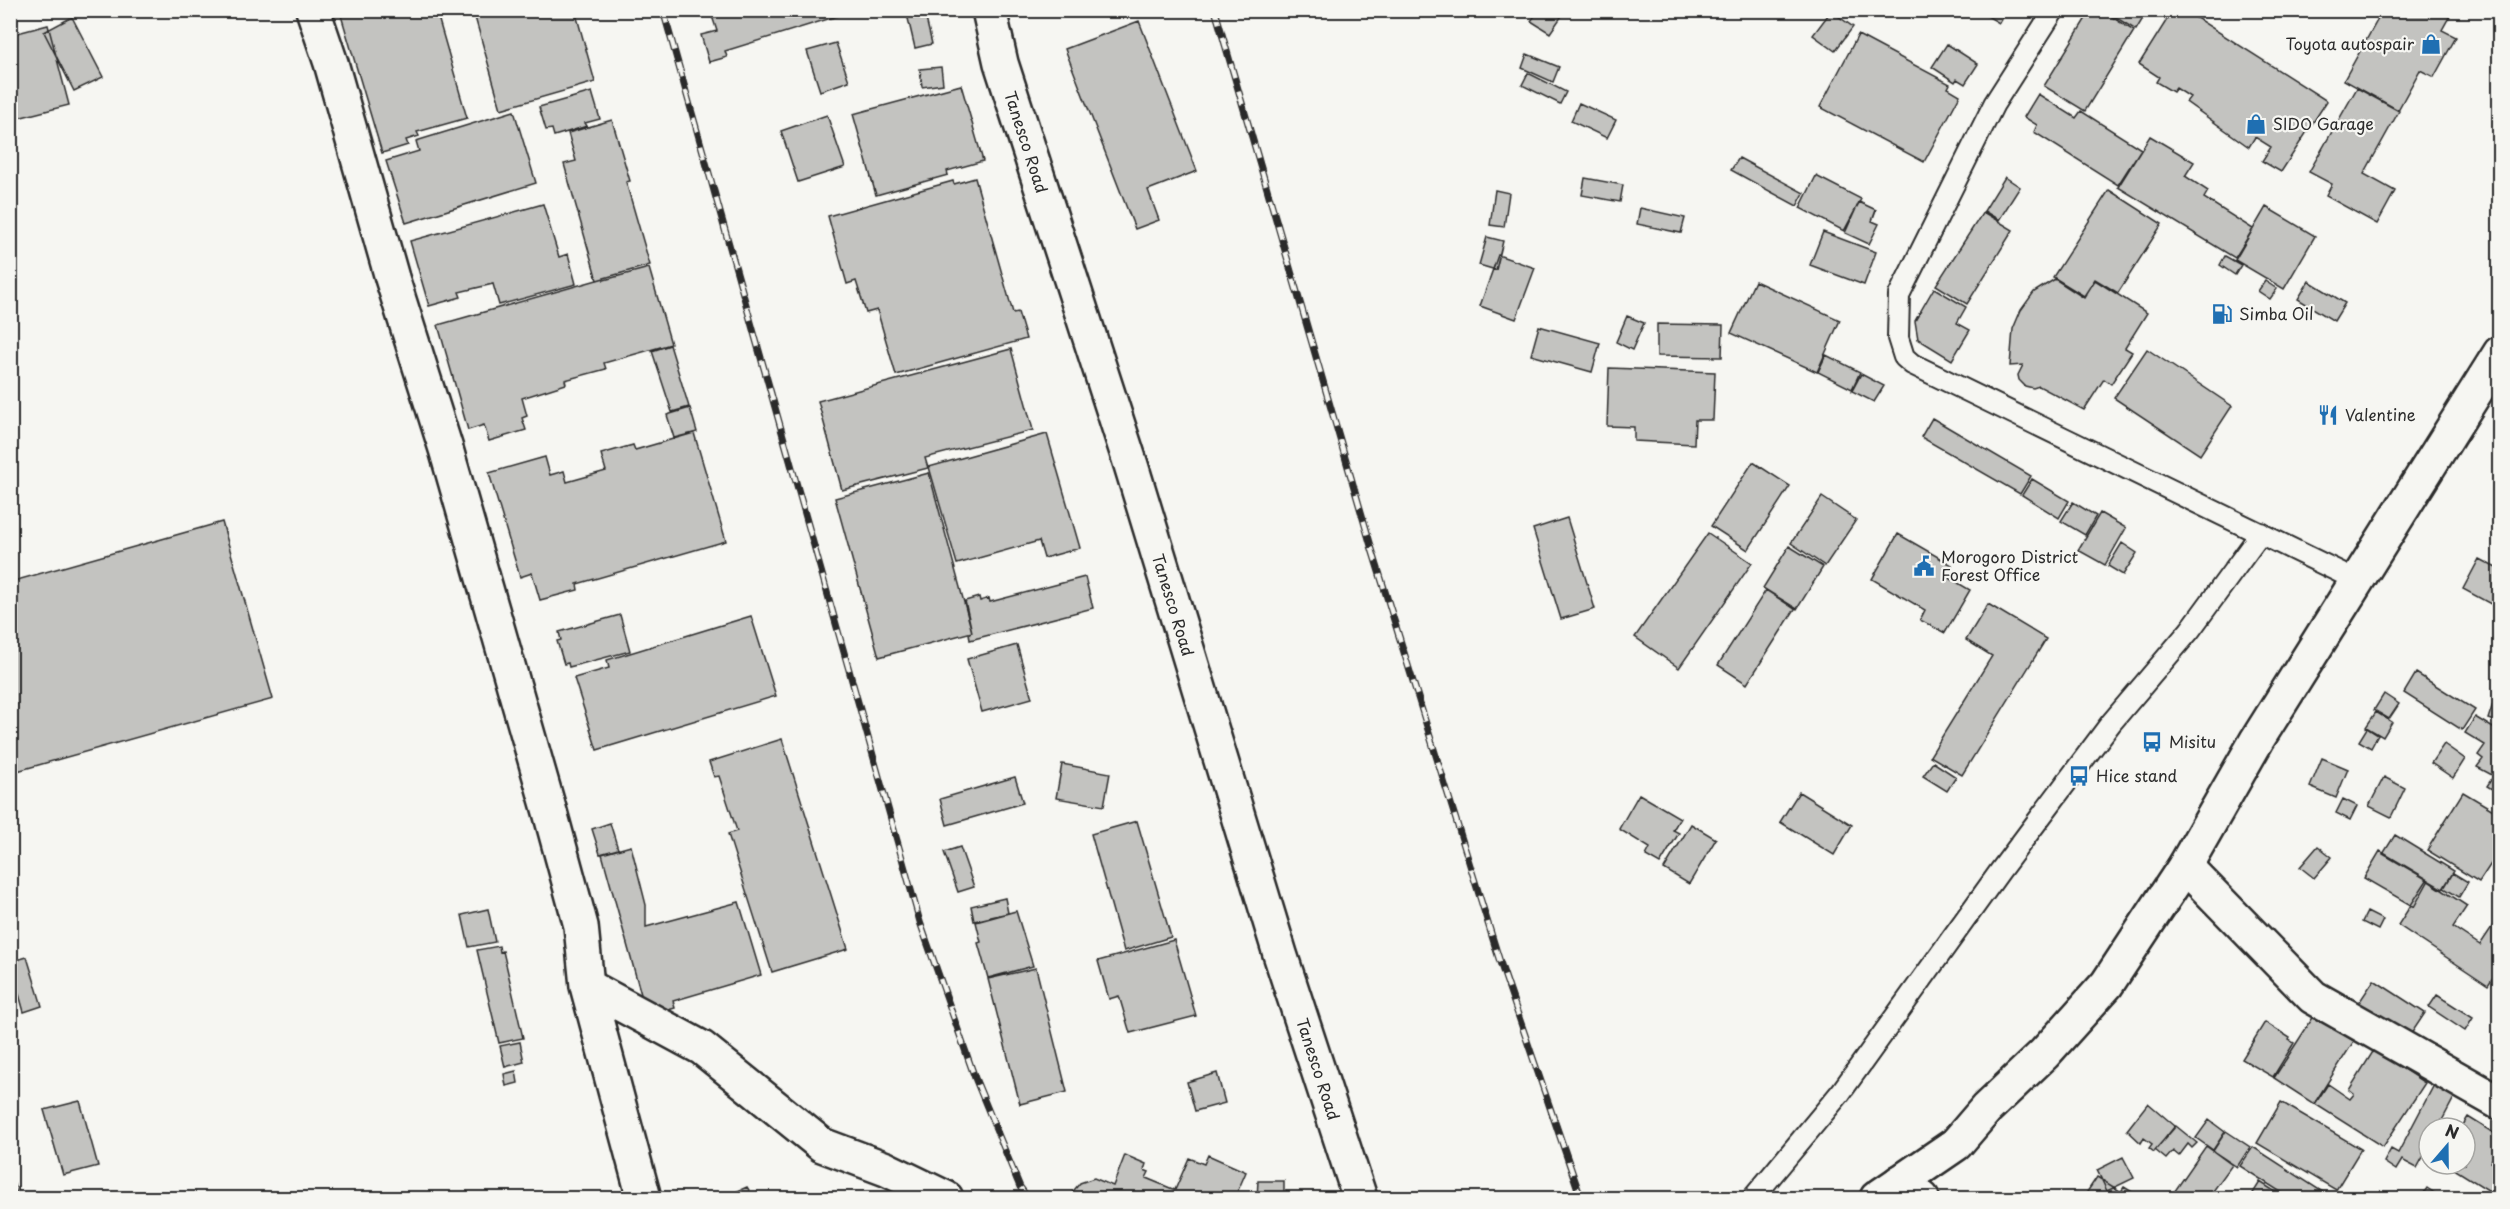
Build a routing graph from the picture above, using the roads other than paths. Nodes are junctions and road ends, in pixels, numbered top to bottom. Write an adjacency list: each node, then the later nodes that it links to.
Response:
1 (313, 10): 8 (street)
2 (989, 10): 13 (street, Tanesco Road)
3 (2054, 10): 5 (lane)
4 (2499, 352): 6 (street)
5 (2261, 533): 6 (lane); 14 (lane)
6 (2358, 581): 7 (street)
7 (2185, 866): 9 (street); 10 (street)
8 (588, 986): 11 (street); 12 (street)
9 (2499, 1103)
10 (1900, 1193)
11 (644, 1198)
12 (946, 1198)
13 (1360, 1198)
14 (1753, 1198)

